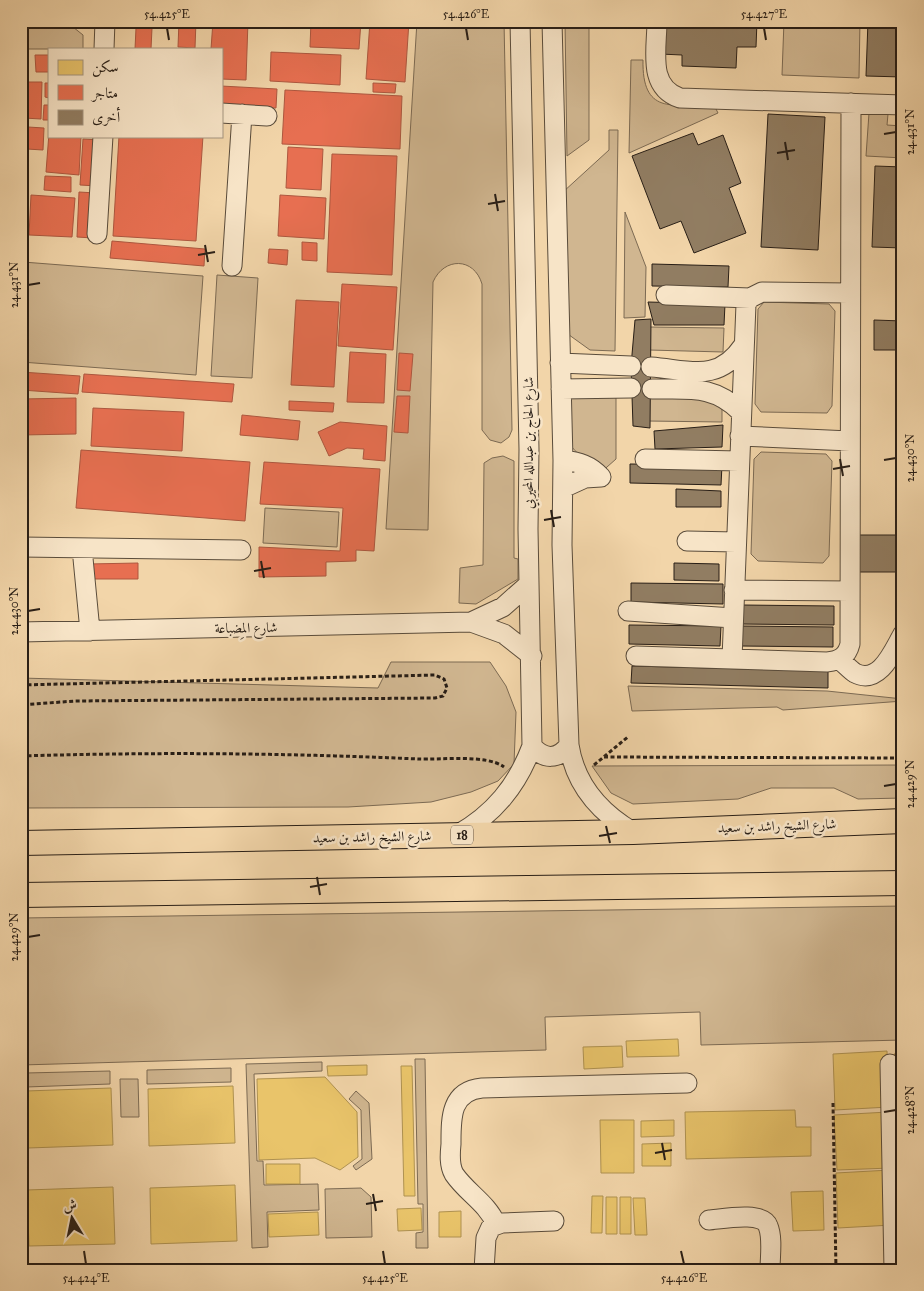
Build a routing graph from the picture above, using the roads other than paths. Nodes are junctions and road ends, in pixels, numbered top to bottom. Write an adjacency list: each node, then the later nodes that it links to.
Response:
1 (105, 21): 5 (street)
2 (520, 21): 36 (street, شارع الحاج بن عبدالله المحيربي)
3 (552, 21): 18 (street)
4 (657, 21): 6 (street)
5 (104, 48)
6 (851, 103): 7 (street); 14 (street)
7 (903, 104)
8 (222, 113): 9 (street)
9 (242, 114): 10 (street); 13 (street)
10 (267, 116)
11 (103, 138): 12 (street)
12 (96, 234)
13 (232, 266)
14 (849, 293): 16 (street); 26 (street)
15 (666, 296): 16 (street)
16 (750, 298): 17 (street)
17 (743, 346): 20 (street); 24 (street)
18 (560, 363): 21 (street); 21 (street)
19 (651, 367): 20 (street)
20 (683, 370): 23 (street)
21 (561, 389): 28 (street)
22 (652, 389): 23 (street)
23 (682, 390): 24 (street)
24 (741, 412): 25 (street)
25 (740, 436): 26 (street); 29 (street)
26 (850, 441): 38 (street)
27 (645, 459): 29 (street)
28 (563, 460): 30 (street); 30 (street)
29 (739, 461): 32 (street)
30 (563, 488): 49 (street)
31 (687, 541): 32 (street)
32 (736, 542): 37 (street)
33 (21, 547): 34 (street)
34 (82, 548): 35 (street); 42 (street)
35 (241, 550)
36 (529, 584): 41 (street, شارع المِضباعة); 45 (street, شارع الحاج بن عبدالله المحيربي)
37 (734, 590): 38 (street); 40 (street)
38 (850, 592): 48 (street)
39 (628, 611): 40 (street)
40 (733, 618): 47 (street)
41 (471, 622): 42 (street, شارع المِضباعة); 45 (street, شارع المِضباعة)
42 (90, 631): 43 (street, شارع المِضباعة)
43 (21, 632)
44 (903, 634): 48 (street)
45 (532, 656): 50 (street, شارع الحاج بن عبدالله المحيربي)
46 (636, 656): 47 (street)
47 (732, 659): 48 (street)
48 (840, 660)
49 (569, 744): 50 (street); 52 (street)
50 (532, 746): 53 (street, شارع الحاج بن عبدالله المحيربي)
51 (903, 821): 52 (main road, شارع الشيخ راشد بن سعيد / 18)
52 (633, 832): 53 (main road, شارع الشيخ راشد بن سعيد / 18)
53 (457, 835): 54 (main road, شارع الشيخ راشد بن سعيد / 18)
54 (21, 843)
55 (903, 883): 56 (main road)
56 (21, 895)
57 (890, 1064): 64 (street)
58 (687, 1084): 61 (street)
59 (709, 1220): 63 (street)
60 (554, 1221): 61 (street)
61 (496, 1224): 62 (street)
62 (484, 1270)
63 (770, 1270)
64 (894, 1270)

